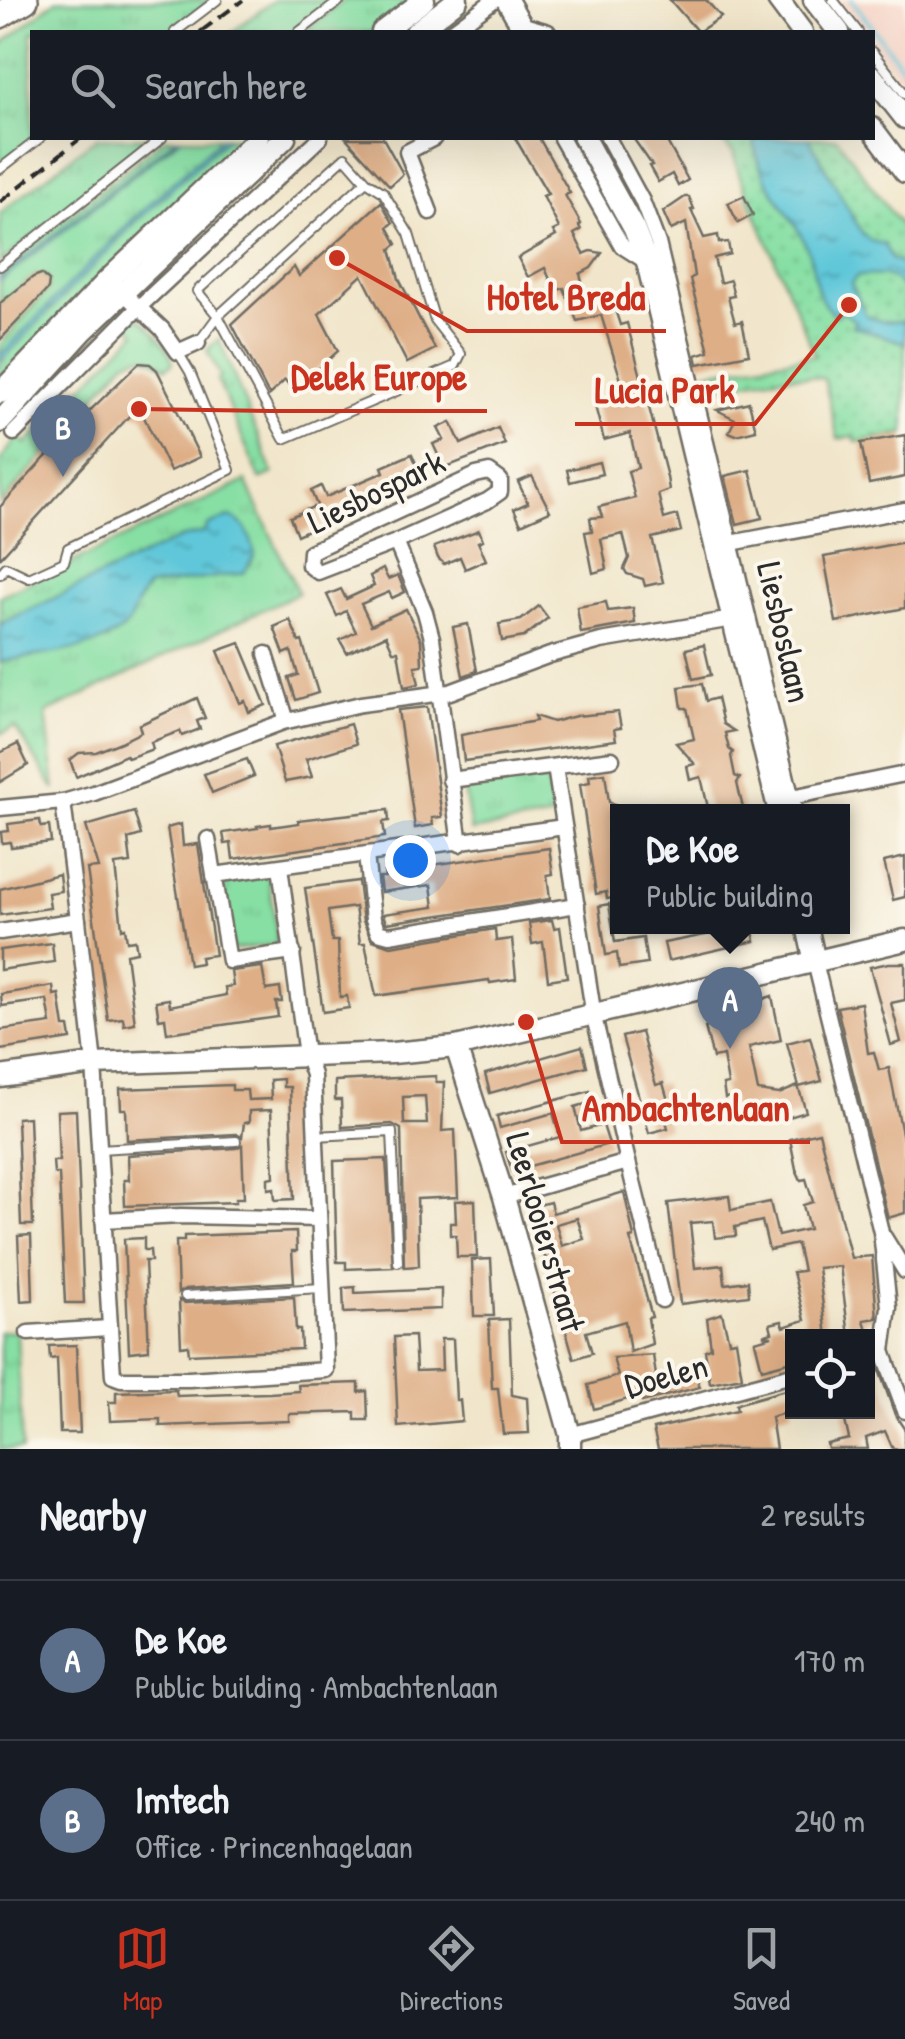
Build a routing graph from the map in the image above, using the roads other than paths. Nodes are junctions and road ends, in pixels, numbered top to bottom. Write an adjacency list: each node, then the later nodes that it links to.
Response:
1 (10, 0): 12 (highway)
2 (24, 0): 12 (highway)
3 (218, 0): 13 (lane)
4 (341, 0): 14 (lane)
5 (424, 0): 15 (street)
6 (457, 0): 16 (street)
7 (494, 0): 17 (street)
8 (507, 0): 18 (street)
9 (778, 0): 19 (street)
10 (814, 0): 20 (street)
11 (833, 0): 21 (lane)
12 (0, 12)
13 (178, 30)
14 (302, 30)
15 (385, 30)
16 (419, 30)
17 (454, 30)
18 (520, 30)
19 (800, 30)
20 (837, 30)
21 (856, 30)
22 (875, 56): 24 (lane)
23 (875, 80): 25 (street)
24 (905, 94)
25 (905, 118)
26 (875, 132): 37 (street)
27 (37, 140): 36 (lane)
28 (159, 140): 41 (lane)
29 (256, 140): 42 (street)
30 (283, 140): 42 (street)
31 (317, 140): 42 (street)
32 (430, 140): 39 (street)
33 (562, 140): 40 (street)
34 (585, 140): 40 (street, Liesboslaan)
35 (609, 140): 46 (street, Liesboslaan)
36 (0, 169)
37 (905, 172)
38 (366, 181): 43 (lane); 43 (lane); 43 (lane)
39 (430, 212)
40 (647, 262): 46 (street, Liesboslaan)
41 (0, 266)
42 (123, 293): 45 (street); 47 (street); 48 (street)
43 (218, 316): 44 (lane)
44 (198, 343): 45 (street)
45 (178, 352): 53 (lane)
46 (685, 385): 49 (street, Liesboslaan)
47 (0, 392)
48 (7, 427)
49 (705, 470): 52 (street, Liesboslaan); 54 (street, Liesboslaan)
50 (905, 510): 52 (street)
51 (396, 542): 51 (street, Liesbospark); 56 (street, Liesbospark)
52 (731, 543): 63 (street, Liesboslaan)
53 (0, 574)
54 (733, 619): 56 (street); 64 (street, Liesboslaan)
55 (266, 654): 57 (street)
56 (439, 692): 57 (street); 61 (street, Liesbospark)
57 (286, 721): 62 (street)
58 (612, 759): 59 (street)
59 (555, 766): 61 (street); 67 (street)
60 (905, 774): 65 (street)
61 (450, 780): 69 (street, Liesbospark)
62 (63, 802): 66 (street); 74 (street)
63 (788, 804)
64 (788, 804)
65 (800, 804)
66 (0, 808)
67 (564, 828): 69 (street); 73 (street)
68 (208, 839): 72 (street)
69 (460, 844): 70 (street)
70 (366, 855): 71 (street); 73 (street)
71 (280, 867): 72 (street); 78 (street)
72 (214, 875): 78 (street)
73 (577, 905): 80 (street)
74 (78, 920): 75 (street); 83 (street)
75 (0, 932)
76 (810, 934): 79 (street)
77 (905, 940): 79 (street)
78 (293, 952): 82 (street)
79 (815, 962): 80 (street); 92 (street)
80 (594, 1017): 81 (street); 88 (street)
81 (456, 1047): 82 (street); 89 (street, Leerlooierstraat)
82 (306, 1055): 83 (street); 85 (street)
83 (94, 1064): 84 (street); 87 (street)
84 (0, 1077)
85 (316, 1136): 90 (street); 93 (lane)
86 (236, 1141): 87 (lane)
87 (99, 1149): 91 (street)
88 (628, 1162): 89 (street); 97 (street)
89 (504, 1197): 106 (street, Leerlooierstraat)
90 (319, 1219): 91 (street); 95 (street)
91 (103, 1220): 100 (street)
92 (881, 1232): 94 (street); 99 (street)
93 (398, 1262)
94 (905, 1272)
95 (322, 1288): 96 (lane); 100 (street)
96 (185, 1296)
97 (662, 1300)
98 (905, 1313): 99 (street)
99 (888, 1320): 102 (street)
100 (108, 1328): 101 (street)
101 (28, 1332)
102 (883, 1350): 103 (street); 105 (street)
103 (875, 1353)
104 (785, 1377): 106 (street, Doelen)
105 (905, 1411)
106 (570, 1442)

